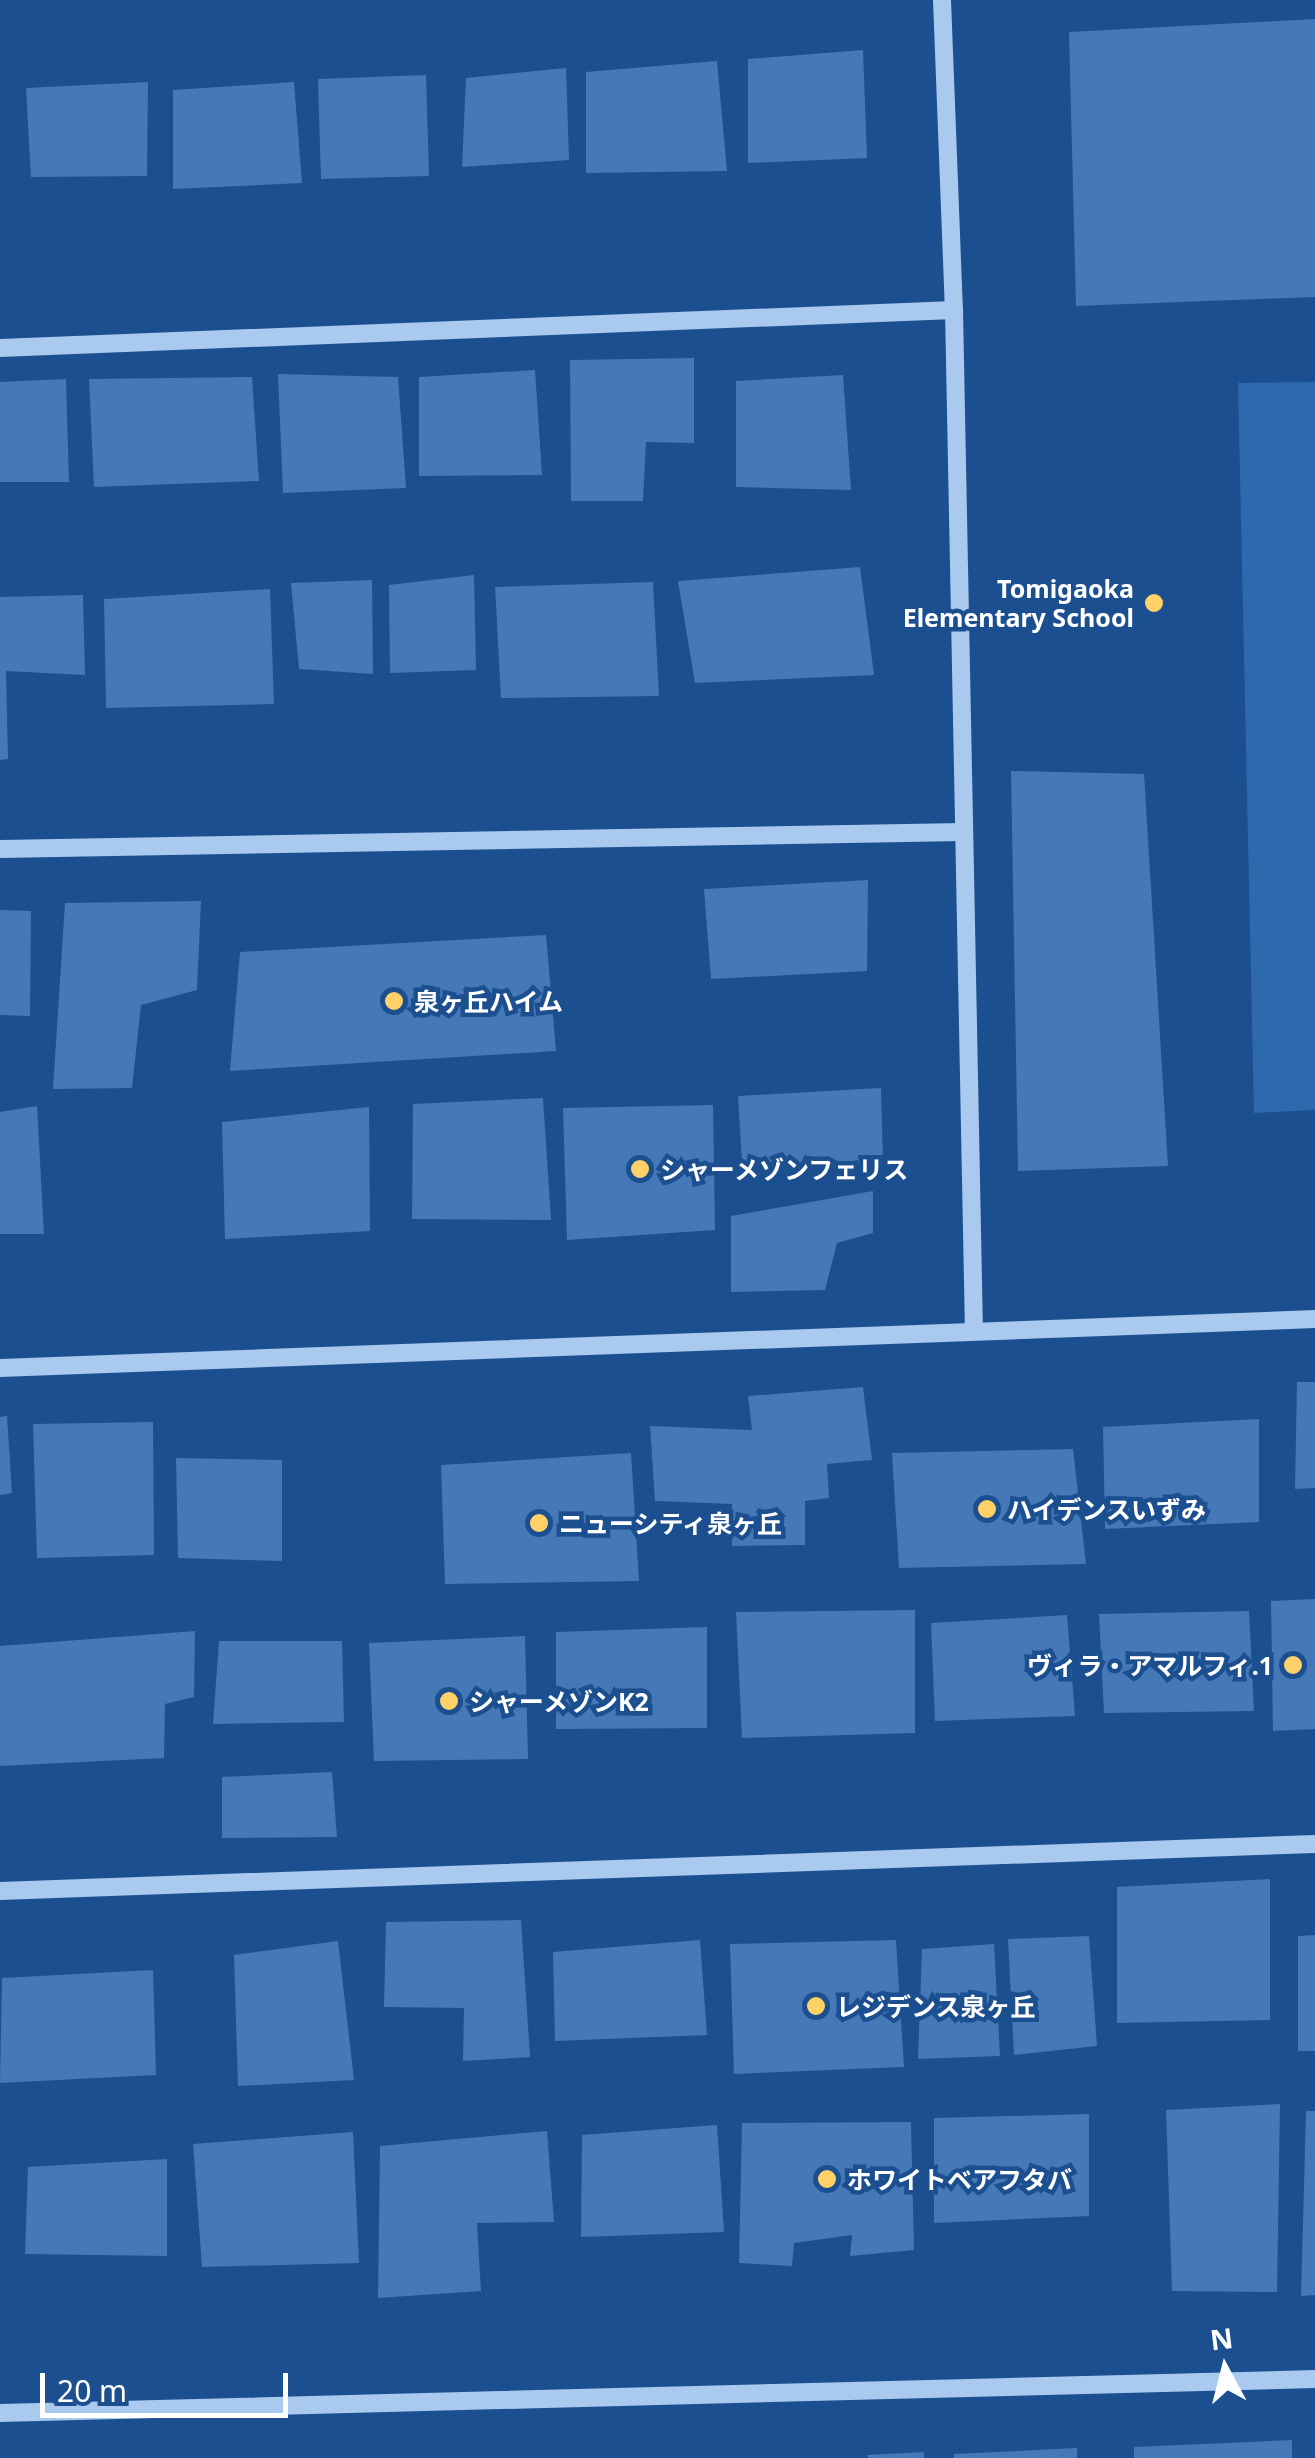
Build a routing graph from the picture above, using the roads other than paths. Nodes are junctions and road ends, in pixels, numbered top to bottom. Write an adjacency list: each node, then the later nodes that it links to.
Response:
1 (942, 0): 2 (street)
2 (954, 310): 3 (street); 4 (street)
3 (0, 348)
4 (963, 832): 5 (street); 7 (street)
5 (0, 849)
6 (1315, 1319): 7 (street)
7 (974, 1331): 8 (street)
8 (0, 1368)
9 (1315, 1844): 10 (street)
10 (0, 1891)
11 (1315, 2378): 12 (street)
12 (0, 2413)

